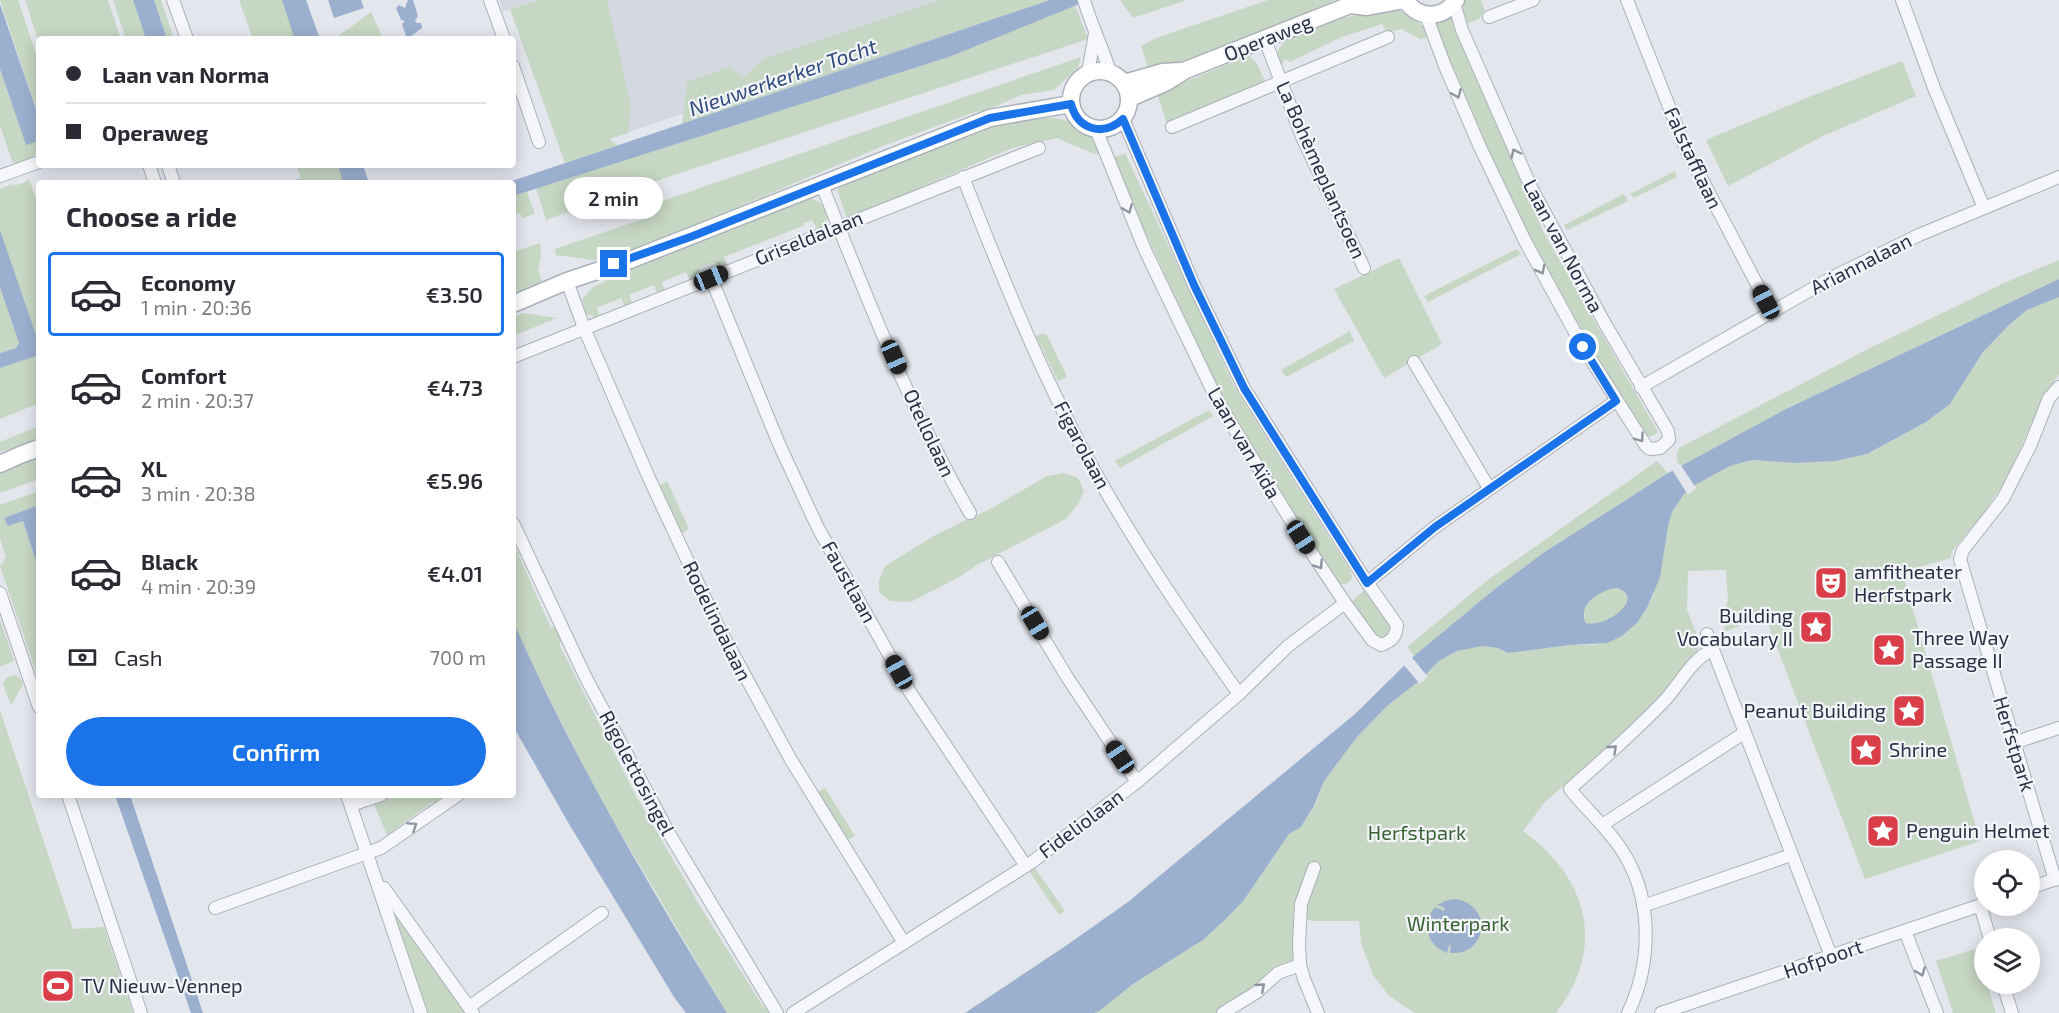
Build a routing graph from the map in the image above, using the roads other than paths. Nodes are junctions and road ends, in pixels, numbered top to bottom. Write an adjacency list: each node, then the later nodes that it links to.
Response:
1 (173, 0): 13 (street)
2 (490, 0): 14 (street)
3 (1404, 0): 8 (main road, Operaweg); 10 (main road)
4 (1533, 0): 11 (street)
5 (1627, 0): 40 (street, Falstafflaan)
6 (1902, 0): 33 (street)
7 (1455, 2): 10 (main road); 44 (street, Laan van Norma, one-way to 7)
8 (1354, 3): 16 (main road, Operaweg)
9 (1085, 4): 12 (street)
10 (1426, 15): 46 (street, Laan van Norma, one-way to 46)
11 (1490, 17)
12 (1095, 33): 17 (street); 18 (street)
13 (186, 36)
14 (503, 36)
15 (1388, 37): 20 (street)
16 (1265, 40): 20 (street, La Bohèmeplantsoen); 21 (main road, Operaweg)
17 (1110, 72): 18 (main road); 21 (main road)
18 (1088, 73): 22 (main road)
19 (516, 79): 26 (street)
20 (1282, 81): 24 (street); 35 (street, La Bohèmeplantsoen)
21 (1127, 90): 23 (main road)
22 (1071, 104): 25 (main road); 32 (main road)
23 (1123, 119): 25 (main road); 53 (street, Laan van Aïda)
24 (1172, 127)
25 (1096, 129): 55 (street, Laan van Aïda, one-way to 55)
26 (539, 142)
27 (1039, 148): 30 (street, Griseldalaan)
28 (36, 163): 29 (street)
29 (0, 176)
30 (963, 177): 34 (street, Griseldalaan); 58 (street, Figarolaan)
31 (2059, 177): 33 (street, Ariannalaan)
32 (822, 185): 34 (street, Otellolaan); 37 (main road)
33 (1984, 207): 40 (street, Ariannalaan)
34 (839, 227): 36 (street, Griseldalaan); 50 (street, Otellolaan)
35 (1365, 268)
36 (711, 278): 41 (street, Griseldalaan); 70 (street, Faustlaan)
37 (568, 286): 38 (main road); 39 (main road); 41 (street, Rodelindalaan)
38 (516, 303)
39 (516, 309)
40 (1771, 311): 44 (street, Ariannalaan)
41 (584, 328): 42 (street, Griseldalaan); 80 (street, Rodelindalaan)
42 (516, 356)
43 (1414, 362): 49 (street)
44 (1641, 387): 46 (street, Laan van Norma, one-way to 44)
45 (2059, 387): 62 (street, Herfstpark)
46 (1616, 401): 49 (street)
47 (36, 449): 48 (main road)
48 (0, 465)
49 (1489, 488): 53 (street)
50 (970, 513)
51 (516, 529): 87 (street, Rigolettosingel)
52 (998, 562): 63 (street)
53 (1367, 583): 55 (street, Laan van Aïda)
54 (0, 593): 59 (street)
55 (1345, 603): 58 (street, Fideliolaan)
56 (1707, 634): 57 (street)
57 (1712, 650): 61 (street); 67 (street, one-way to 57)
58 (1239, 694): 63 (street, Fideliolaan)
59 (36, 698)
60 (2059, 728): 62 (street)
61 (1744, 733): 67 (street); 69 (street)
62 (2013, 743): 73 (street, Herfstpark)
63 (1137, 782): 70 (street, Fideliolaan)
64 (69, 798): 85 (street)
65 (454, 798): 68 (street, one-way to 65)
66 (349, 800): 68 (street)
67 (1602, 825): 75 (street)
68 (366, 854): 72 (street); 77 (street)
69 (1791, 855): 75 (street); 81 (street)
70 (1026, 866): 80 (street, Fideliolaan)
71 (1314, 868): 82 (street)
72 (376, 877): 84 (street); 86 (street)
73 (2057, 879): 74 (street)
74 (2040, 885)
75 (1643, 906): 91 (street)
76 (1974, 907): 79 (street, Hofpoort)
77 (215, 908)
78 (602, 913): 84 (street)
79 (1905, 931): 81 (street, Hofpoort); 93 (street, one-way to 93)
80 (904, 943): 88 (street, Fideliolaan)
81 (1830, 956): 92 (street, Hofpoort)
82 (1300, 965): 89 (street, one-way to 82); 90 (street)
83 (2006, 994): 94 (street)
84 (471, 1010)
85 (141, 1013)
86 (421, 1013)
87 (777, 1013)
88 (793, 1013)
89 (1223, 1013)
90 (1318, 1013)
91 (1628, 1013)
92 (1661, 1013)
93 (1937, 1013)
94 (2012, 1013)

